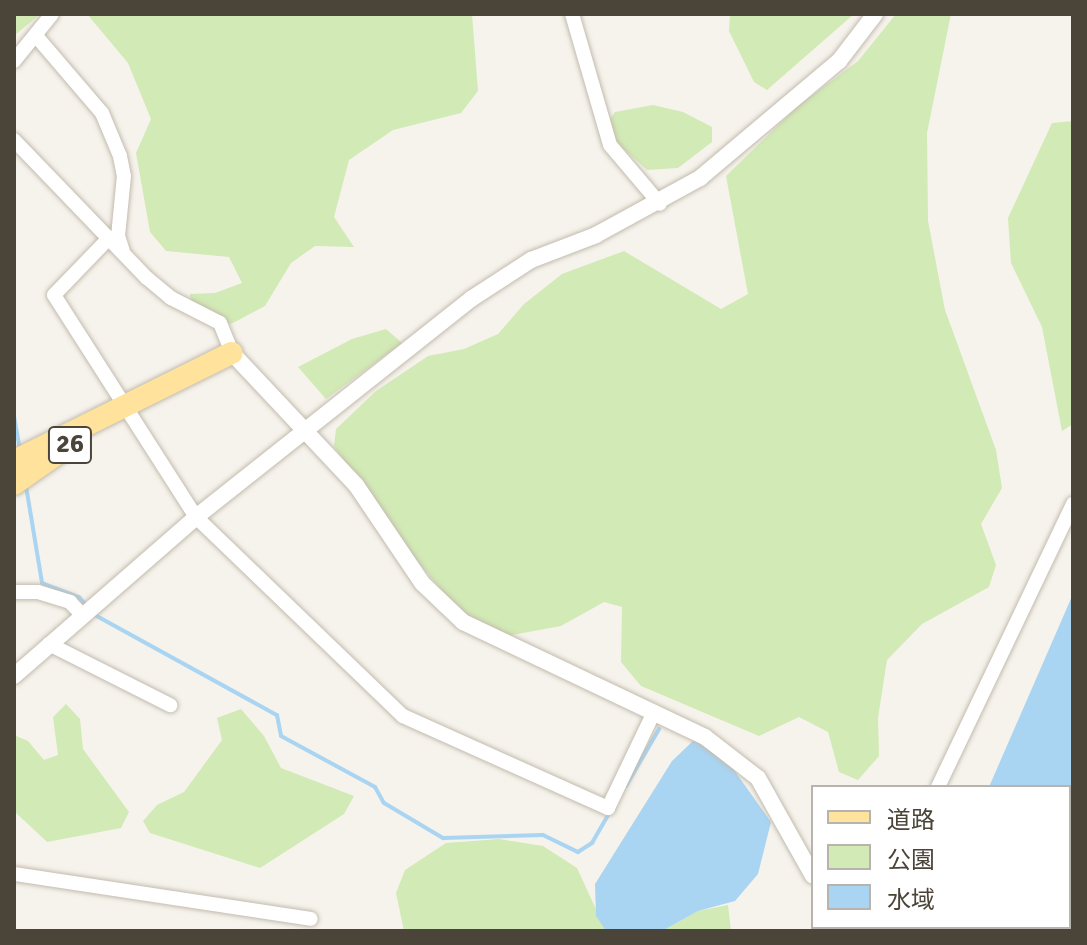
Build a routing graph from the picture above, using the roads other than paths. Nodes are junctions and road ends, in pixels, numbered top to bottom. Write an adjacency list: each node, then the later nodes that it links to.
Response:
1 (52, 14): 4 (street)
2 (572, 14): 7 (street)
3 (875, 14): 7 (street)
4 (37, 37): 5 (street); 9 (street)
5 (14, 61)
6 (14, 140): 8 (street)
7 (660, 204): 12 (street)
8 (109, 238): 9 (street); 11 (street)
9 (124, 252): 10 (street)
10 (232, 353): 11 (main road, 26); 12 (street)
11 (127, 406): 13 (main road, 26); 15 (street)
12 (302, 430): 15 (street); 21 (street)
13 (15, 474)
14 (1073, 504): 22 (street)
15 (196, 517): 17 (street); 21 (street)
16 (14, 592): 17 (street)
17 (81, 614): 18 (street)
18 (49, 644): 19 (street); 20 (street)
19 (14, 676)
20 (170, 705)
21 (653, 714): 23 (street)
22 (939, 785)
23 (811, 872)
24 (14, 874): 25 (street)
25 (311, 919)

